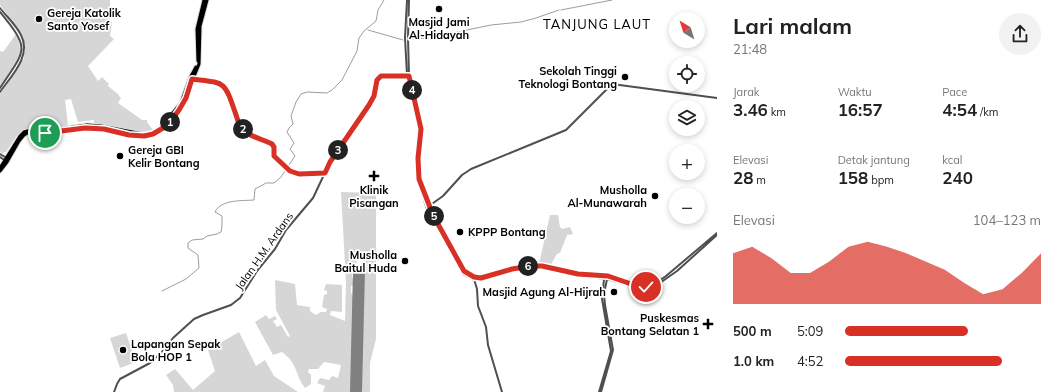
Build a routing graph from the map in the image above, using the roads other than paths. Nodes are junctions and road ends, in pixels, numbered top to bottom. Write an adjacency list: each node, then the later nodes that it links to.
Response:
1 (408, 0): 5 (street)
2 (205, 2): 6 (main road)
3 (0, 8): 7 (street)
4 (0, 12): 7 (street)
5 (408, 75): 16 (street, Jalan H.M. Ardans); 17 (street)
6 (191, 79): 13 (main road); 16 (street)
7 (4, 84): 8 (street); 9 (street)
8 (0, 88)
9 (0, 92)
10 (717, 98): 17 (street)
11 (0, 154): 13 (street)
12 (0, 157): 13 (street)
13 (7, 160): 14 (main road); 15 (main road)
14 (0, 168)
15 (0, 172)
16 (325, 173): 25 (street, Jalan H.M. Ardans)
17 (428, 207): 20 (street)
18 (717, 234): 21 (street)
19 (606, 277): 20 (street); 21 (street); 22 (street); 23 (street); 24 (street)
20 (474, 278): 26 (street)
21 (667, 278): 22 (street)
22 (613, 280): 23 (street)
23 (606, 286): 24 (street)
24 (606, 320): 27 (street)
25 (114, 392)
26 (502, 392)
27 (600, 392)

